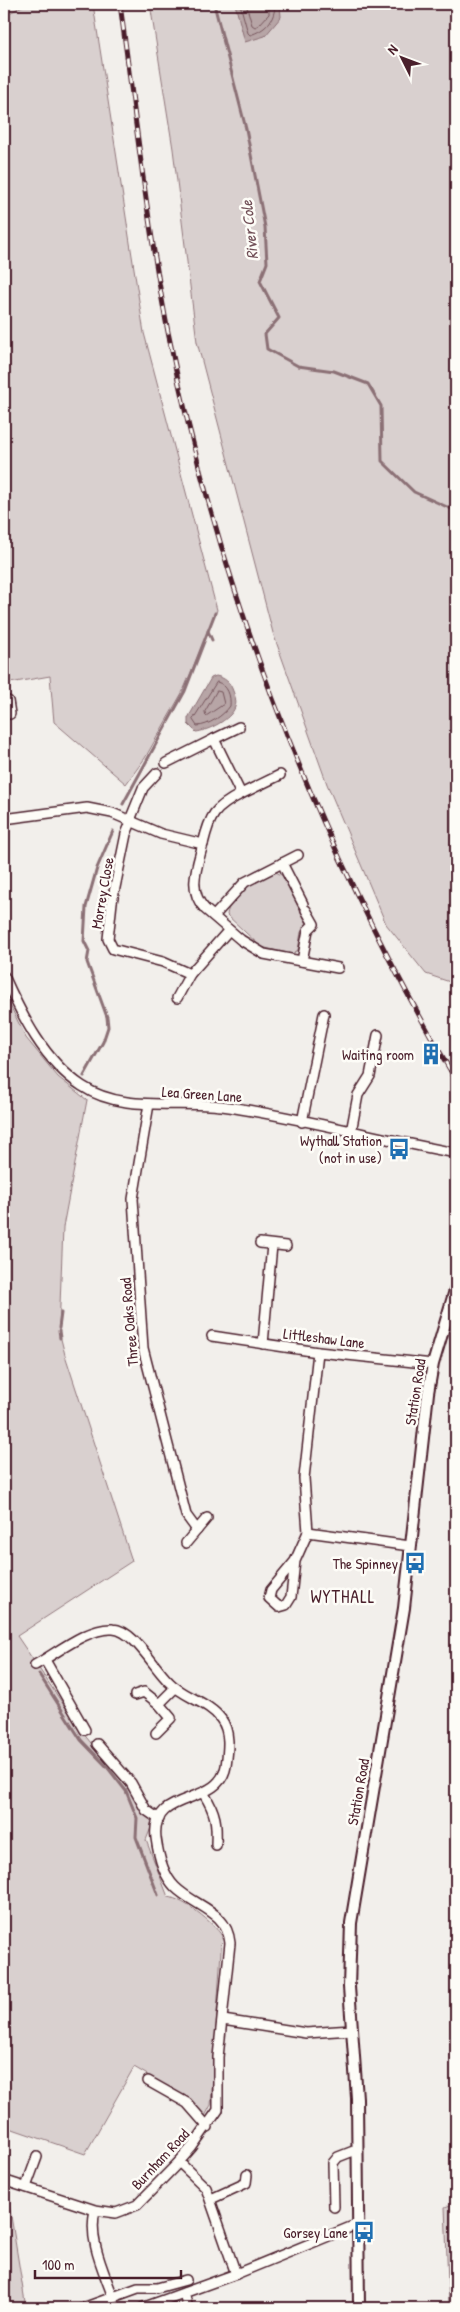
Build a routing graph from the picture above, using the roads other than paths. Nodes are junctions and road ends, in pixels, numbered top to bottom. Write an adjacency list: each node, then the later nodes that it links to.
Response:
1 (4, 700): 2 (street)
2 (10, 714)
3 (240, 727): 4 (street)
4 (214, 739): 5 (street); 8 (street)
5 (166, 763)
6 (156, 773): 10 (street)
7 (280, 775): 8 (street)
8 (241, 794): 11 (street)
9 (4, 819): 10 (street)
10 (131, 820): 11 (street); 18 (street, Morrey Close)
11 (203, 844): 14 (street)
12 (298, 855): 13 (street)
13 (282, 864): 14 (street); 16 (street)
14 (214, 916): 15 (street)
15 (229, 930): 16 (street); 18 (street)
16 (302, 960): 17 (street)
17 (338, 968)
18 (190, 974): 20 (street)
19 (4, 976): 23 (street, Lea Green Lane)
20 (177, 998)
21 (324, 1014): 24 (street)
22 (378, 1035): 25 (street)
23 (149, 1104): 24 (street, Lea Green Lane); 36 (street, Three Oaks Road)
24 (302, 1122): 25 (street, Lea Green Lane)
25 (351, 1132): 26 (street, Lea Green Lane)
26 (456, 1154)
27 (260, 1243): 28 (street)
28 (272, 1245): 29 (street); 32 (street)
29 (286, 1246)
30 (456, 1287): 34 (street, Station Road)
31 (212, 1336): 32 (street, Littleshaw Lane)
32 (263, 1344): 33 (street, Littleshaw Lane)
33 (318, 1352): 34 (street, Littleshaw Lane); 37 (street)
34 (433, 1364): 39 (street, Station Road)
35 (207, 1518): 36 (street)
36 (196, 1530): 38 (street)
37 (308, 1532): 39 (street); 40 (street)
38 (186, 1544)
39 (410, 1546): 53 (street, Station Road)
40 (295, 1561): 40 (street)
41 (45, 1660): 42 (street); 43 (street); 46 (street)
42 (35, 1665)
43 (175, 1688): 45 (street); 49 (street)
44 (135, 1695): 45 (street)
45 (159, 1704): 47 (street)
46 (85, 1730)
47 (156, 1733)
48 (97, 1744): 50 (street)
49 (204, 1794): 50 (street); 51 (street)
50 (159, 1819): 52 (street, Burnham Road)
51 (216, 1845)
52 (223, 2020): 53 (street); 55 (street, Burnham Road)
53 (352, 2030): 56 (street, Station Road)
54 (148, 2081): 55 (street)
55 (208, 2127): 58 (street, Burnham Road)
56 (356, 2150): 63 (street); 65 (street, Station Road)
57 (37, 2157): 61 (street)
58 (179, 2162): 62 (street); 64 (street, Burnham Road)
59 (247, 2175): 62 (street)
60 (8, 2182): 61 (street, Burnham Road)
61 (26, 2187): 64 (street, Burnham Road)
62 (211, 2199): 66 (street)
63 (334, 2207)
64 (95, 2210): 69 (street)
65 (358, 2224): 66 (street); 73 (street, Station Road)
66 (236, 2274): 68 (street)
67 (186, 2280): 69 (street)
68 (184, 2293): 71 (street); 72 (street)
69 (113, 2297): 70 (street)
70 (83, 2308)
71 (142, 2308)
72 (188, 2308)
73 (359, 2308)

